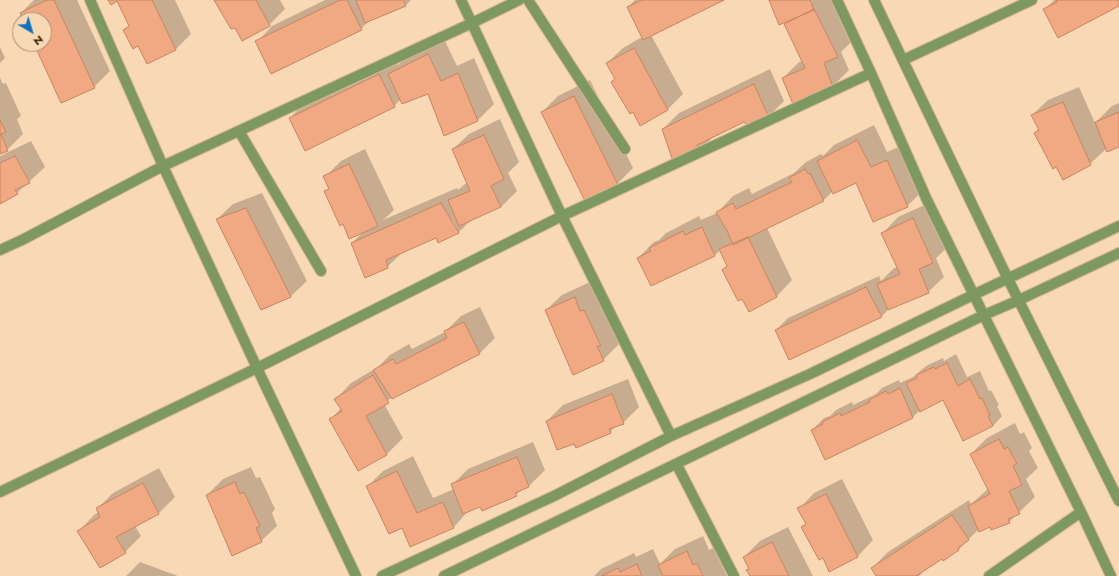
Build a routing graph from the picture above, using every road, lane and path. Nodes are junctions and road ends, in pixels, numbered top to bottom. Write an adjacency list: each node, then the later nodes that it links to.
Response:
1 (90, 0): 13 (street)
2 (461, 0): 8 (street)
3 (519, 0): 8 (street)
4 (528, 0): 12 (street)
5 (837, 0): 10 (street)
6 (874, 0): 9 (street)
7 (1032, 0): 9 (street)
8 (472, 23): 11 (street); 14 (street)
9 (903, 60): 19 (street)
10 (871, 74): 14 (street); 20 (street)
11 (239, 131): 13 (street); 18 (street)
12 (625, 149)
13 (163, 166): 16 (street); 23 (street)
14 (562, 216): 23 (street); 24 (street)
15 (1119, 226): 19 (street)
16 (0, 250)
17 (1119, 253): 21 (street)
18 (321, 271)
19 (1008, 279): 20 (street); 21 (street)
20 (973, 295): 22 (street); 24 (street)
21 (1019, 300): 22 (street); 27 (street)
22 (984, 315): 25 (street); 28 (street)
23 (257, 368): 26 (street); 29 (street)
24 (671, 436): 30 (street)
25 (677, 464): 31 (street); 32 (street)
26 (0, 492)
27 (1118, 498)
28 (1081, 512): 33 (street); 34 (street)
29 (356, 576)
30 (382, 576)
31 (444, 576)
32 (734, 576)
33 (989, 576)
34 (1111, 576)

